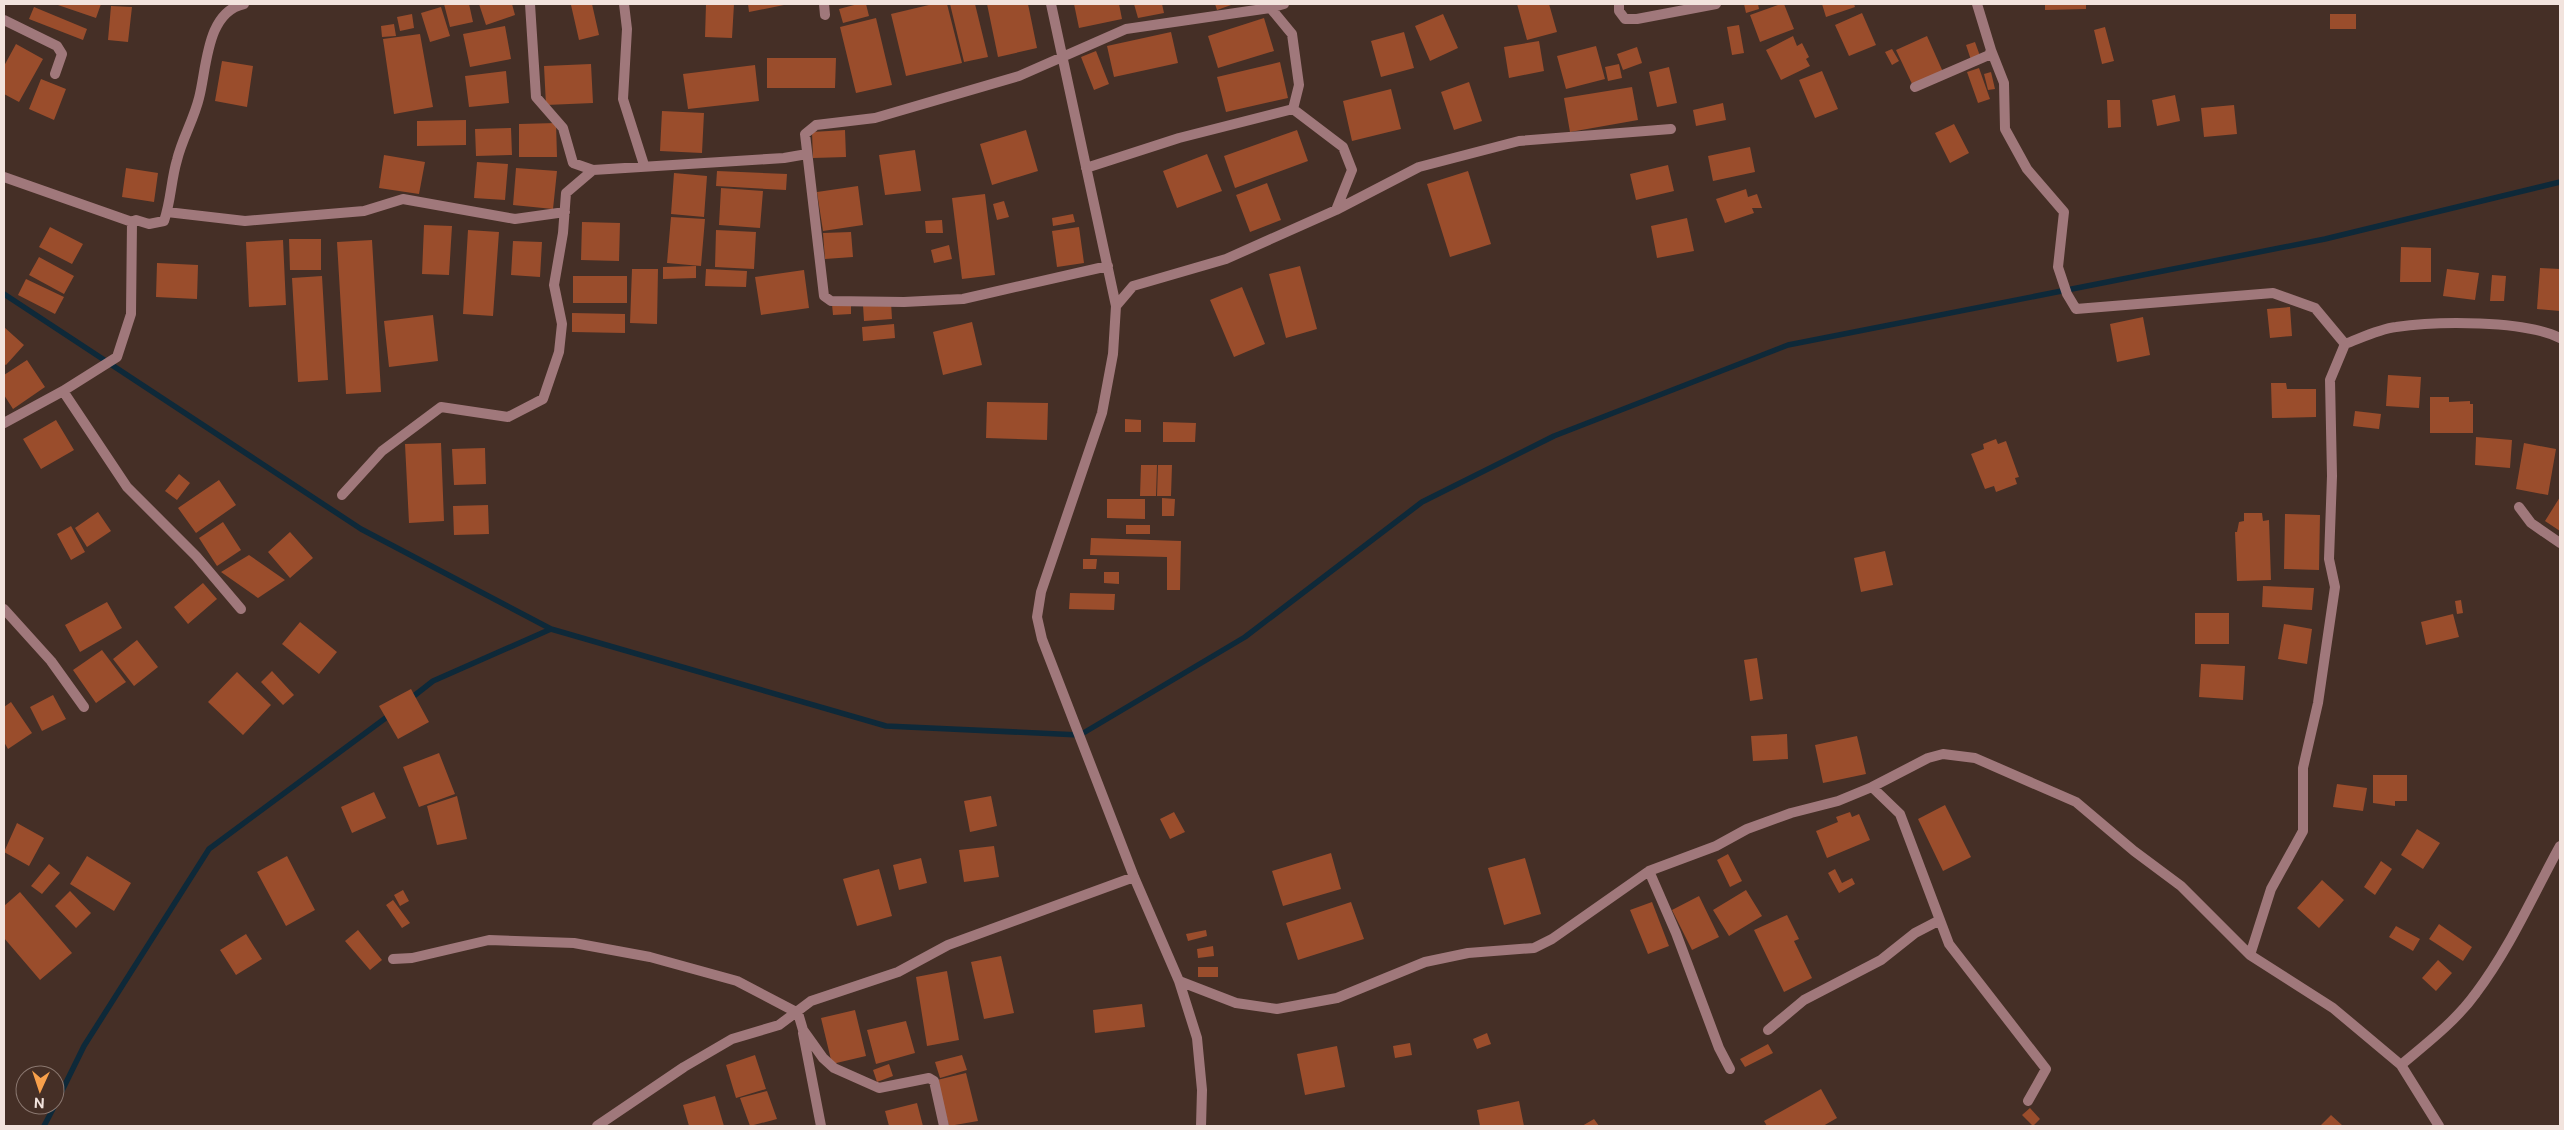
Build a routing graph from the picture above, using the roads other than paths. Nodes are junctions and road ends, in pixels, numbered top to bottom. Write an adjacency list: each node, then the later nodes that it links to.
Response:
1 (237, 4): 25 (street)
2 (530, 4): 22 (street)
3 (624, 4): 20 (street)
4 (824, 4): 11 (street)
5 (1051, 4): 14 (street)
6 (1284, 4): 10 (street)
7 (1618, 4): 8 (street)
8 (1716, 4)
9 (1977, 4): 13 (street)
10 (1269, 6): 14 (street); 17 (street)
11 (825, 15)
12 (4, 20): 15 (street)
13 (1990, 50): 16 (street); 31 (street)
14 (1061, 58): 19 (street); 21 (street)
15 (55, 74)
16 (1915, 87)
17 (1293, 109): 21 (street); 24 (street)
18 (1671, 129): 24 (street)
19 (806, 154): 20 (street); 28 (street)
20 (644, 165): 22 (street)
21 (1086, 168): 28 (street)
22 (593, 170): 26 (street)
23 (4, 177): 27 (street)
24 (1336, 210): 29 (street)
25 (168, 212): 26 (street); 27 (street)
26 (565, 212): 34 (street)
27 (132, 222): 32 (street)
28 (1108, 266): 29 (street)
29 (1116, 306): 43 (street)
30 (2560, 338): 31 (street)
31 (2345, 344): 45 (street)
32 (63, 391): 33 (street); 38 (street)
33 (4, 423)
34 (342, 495)
35 (2519, 507): 36 (street)
36 (2560, 543)
37 (4, 609): 39 (street)
38 (241, 609)
39 (84, 707)
40 (1872, 787): 42 (street); 44 (street); 45 (street)
41 (2560, 846): 51 (street)
42 (1649, 871): 47 (street); 52 (street)
43 (1134, 878): 47 (street); 48 (street)
44 (1940, 920): 50 (street); 53 (street)
45 (2250, 955): 51 (street)
46 (393, 959): 48 (street)
47 (1180, 981): 57 (street)
48 (798, 1013): 49 (street); 54 (street)
49 (803, 1030): 55 (street); 56 (street)
50 (1768, 1030)
51 (2401, 1065): 58 (street)
52 (1730, 1069)
53 (2028, 1101)
54 (597, 1126)
55 (821, 1126)
56 (944, 1126)
57 (1201, 1126)
58 (2439, 1126)

